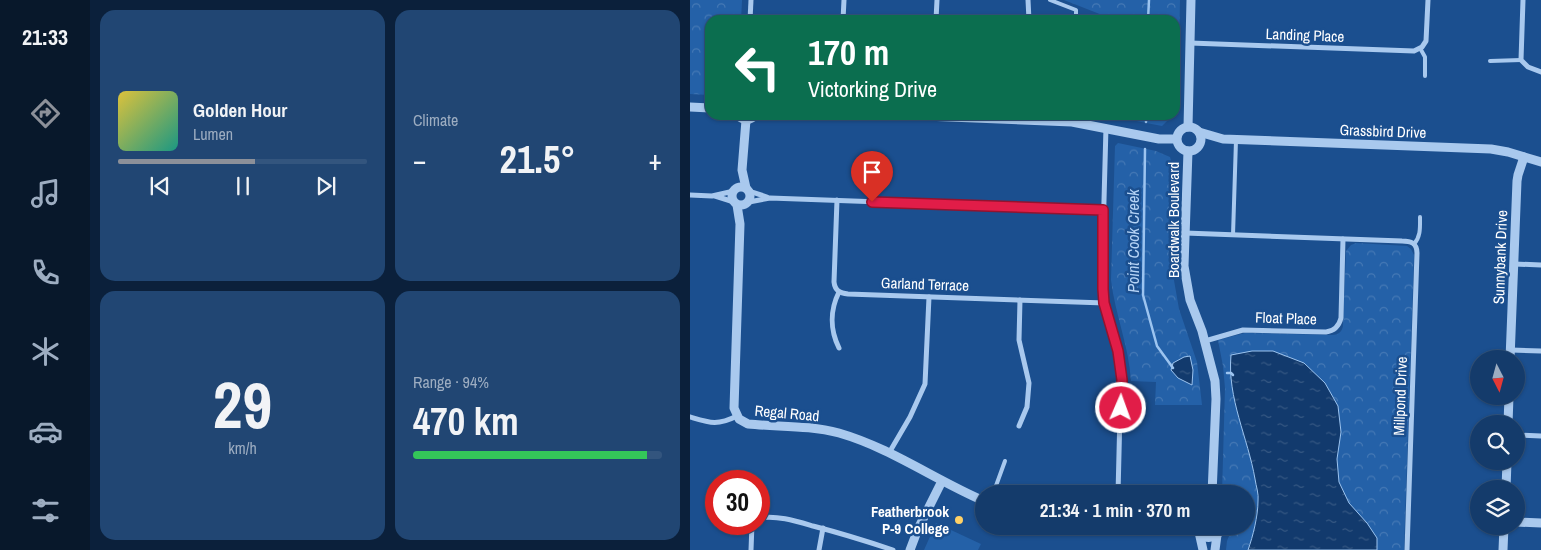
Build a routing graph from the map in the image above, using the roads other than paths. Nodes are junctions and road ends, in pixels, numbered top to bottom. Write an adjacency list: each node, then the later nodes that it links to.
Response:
1 (751, 0): 9 (street)
2 (844, 0): 10 (street)
3 (937, 0): 11 (street)
4 (1028, 0): 12 (street)
5 (1050, 0): 13 (lane)
6 (1191, 0): 14 (street)
7 (1428, 0): 15 (street)
8 (1522, 0): 17 (street)
9 (750, 15)
10 (843, 15)
11 (936, 15)
12 (1029, 15)
13 (1076, 15)
14 (1189, 43): 15 (street, Landing Place); 25 (street)
15 (1420, 48): 19 (lane)
16 (1490, 60): 17 (lane)
17 (1521, 60): 18 (street)
18 (1541, 72)
19 (1425, 76)
20 (690, 107): 21 (street)
21 (705, 108)
22 (742, 120): 34 (street)
23 (1080, 120): 24 (street)
24 (1106, 127): 27 (street); 40 (street)
25 (1188, 127): 26 (street); 27 (street)
26 (1199, 132): 28 (street, Grassbird Drive); 30 (street)
27 (1176, 139): 31 (street)
28 (1223, 139): 29 (street, Grassbird Drive); 30 (street, Grassbird Drive)
29 (1236, 140): 32 (street, Grassbird Drive); 43 (lane)
30 (1200, 145): 31 (street)
31 (1188, 151): 42 (street, Boardwalk Boulevard)
32 (1524, 157): 33 (street, Grassbird Drive); 46 (street, Sunnybank Drive)
33 (1541, 162)
34 (742, 190): 36 (street); 37 (street); 39 (street); 39 (street)
35 (690, 195): 36 (street)
36 (712, 196): 39 (street)
37 (770, 198): 38 (street); 39 (street)
38 (836, 200): 40 (street); 48 (street)
39 (742, 203): 57 (street, Regal Road)
40 (1103, 210): 51 (street)
41 (1420, 217): 45 (lane, Millpond Drive)
42 (1184, 233): 43 (street); 52 (street, Boardwalk Boulevard)
43 (1233, 235): 44 (street)
44 (1343, 239): 45 (street); 52 (street, Float Place)
45 (1414, 244): 84 (street, Millpond Drive)
46 (1514, 264): 47 (street); 54 (street, Sunnybank Drive)
47 (1541, 265)
48 (839, 292): 49 (street, Garland Terrace); 53 (street)
49 (929, 297): 50 (street, Garland Terrace); 62 (street)
50 (1020, 300): 51 (street, Garland Terrace); 59 (street)
51 (1104, 303): 66 (street)
52 (1205, 341): 67 (street, Boardwalk Boulevard)
53 (839, 348)
54 (1511, 350)
55 (1541, 351): 56 (street)
56 (1525, 353)
57 (737, 416): 58 (street); 62 (street, Regal Road)
58 (690, 417)
59 (1019, 426)
60 (1525, 436): 61 (street)
61 (1541, 436)
62 (889, 453): 64 (street, Regal Road)
63 (1005, 461): 65 (lane)
64 (942, 481): 68 (street, Regal Road); 81 (street)
65 (996, 485)
66 (1118, 485)
67 (1212, 485)
68 (975, 497)
69 (770, 517): 72 (street)
70 (1525, 522): 71 (street)
71 (1541, 523)
72 (823, 528): 79 (street); 80 (street)
73 (751, 535): 78 (street)
74 (1199, 535): 82 (street)
75 (1202, 535): 76 (street)
76 (1217, 535): 83 (street)
77 (1504, 535): 85 (street)
78 (750, 550)
79 (819, 550)
80 (892, 550)
81 (910, 550)
82 (1203, 550)
83 (1215, 550)
84 (1407, 550)
85 (1503, 550)

